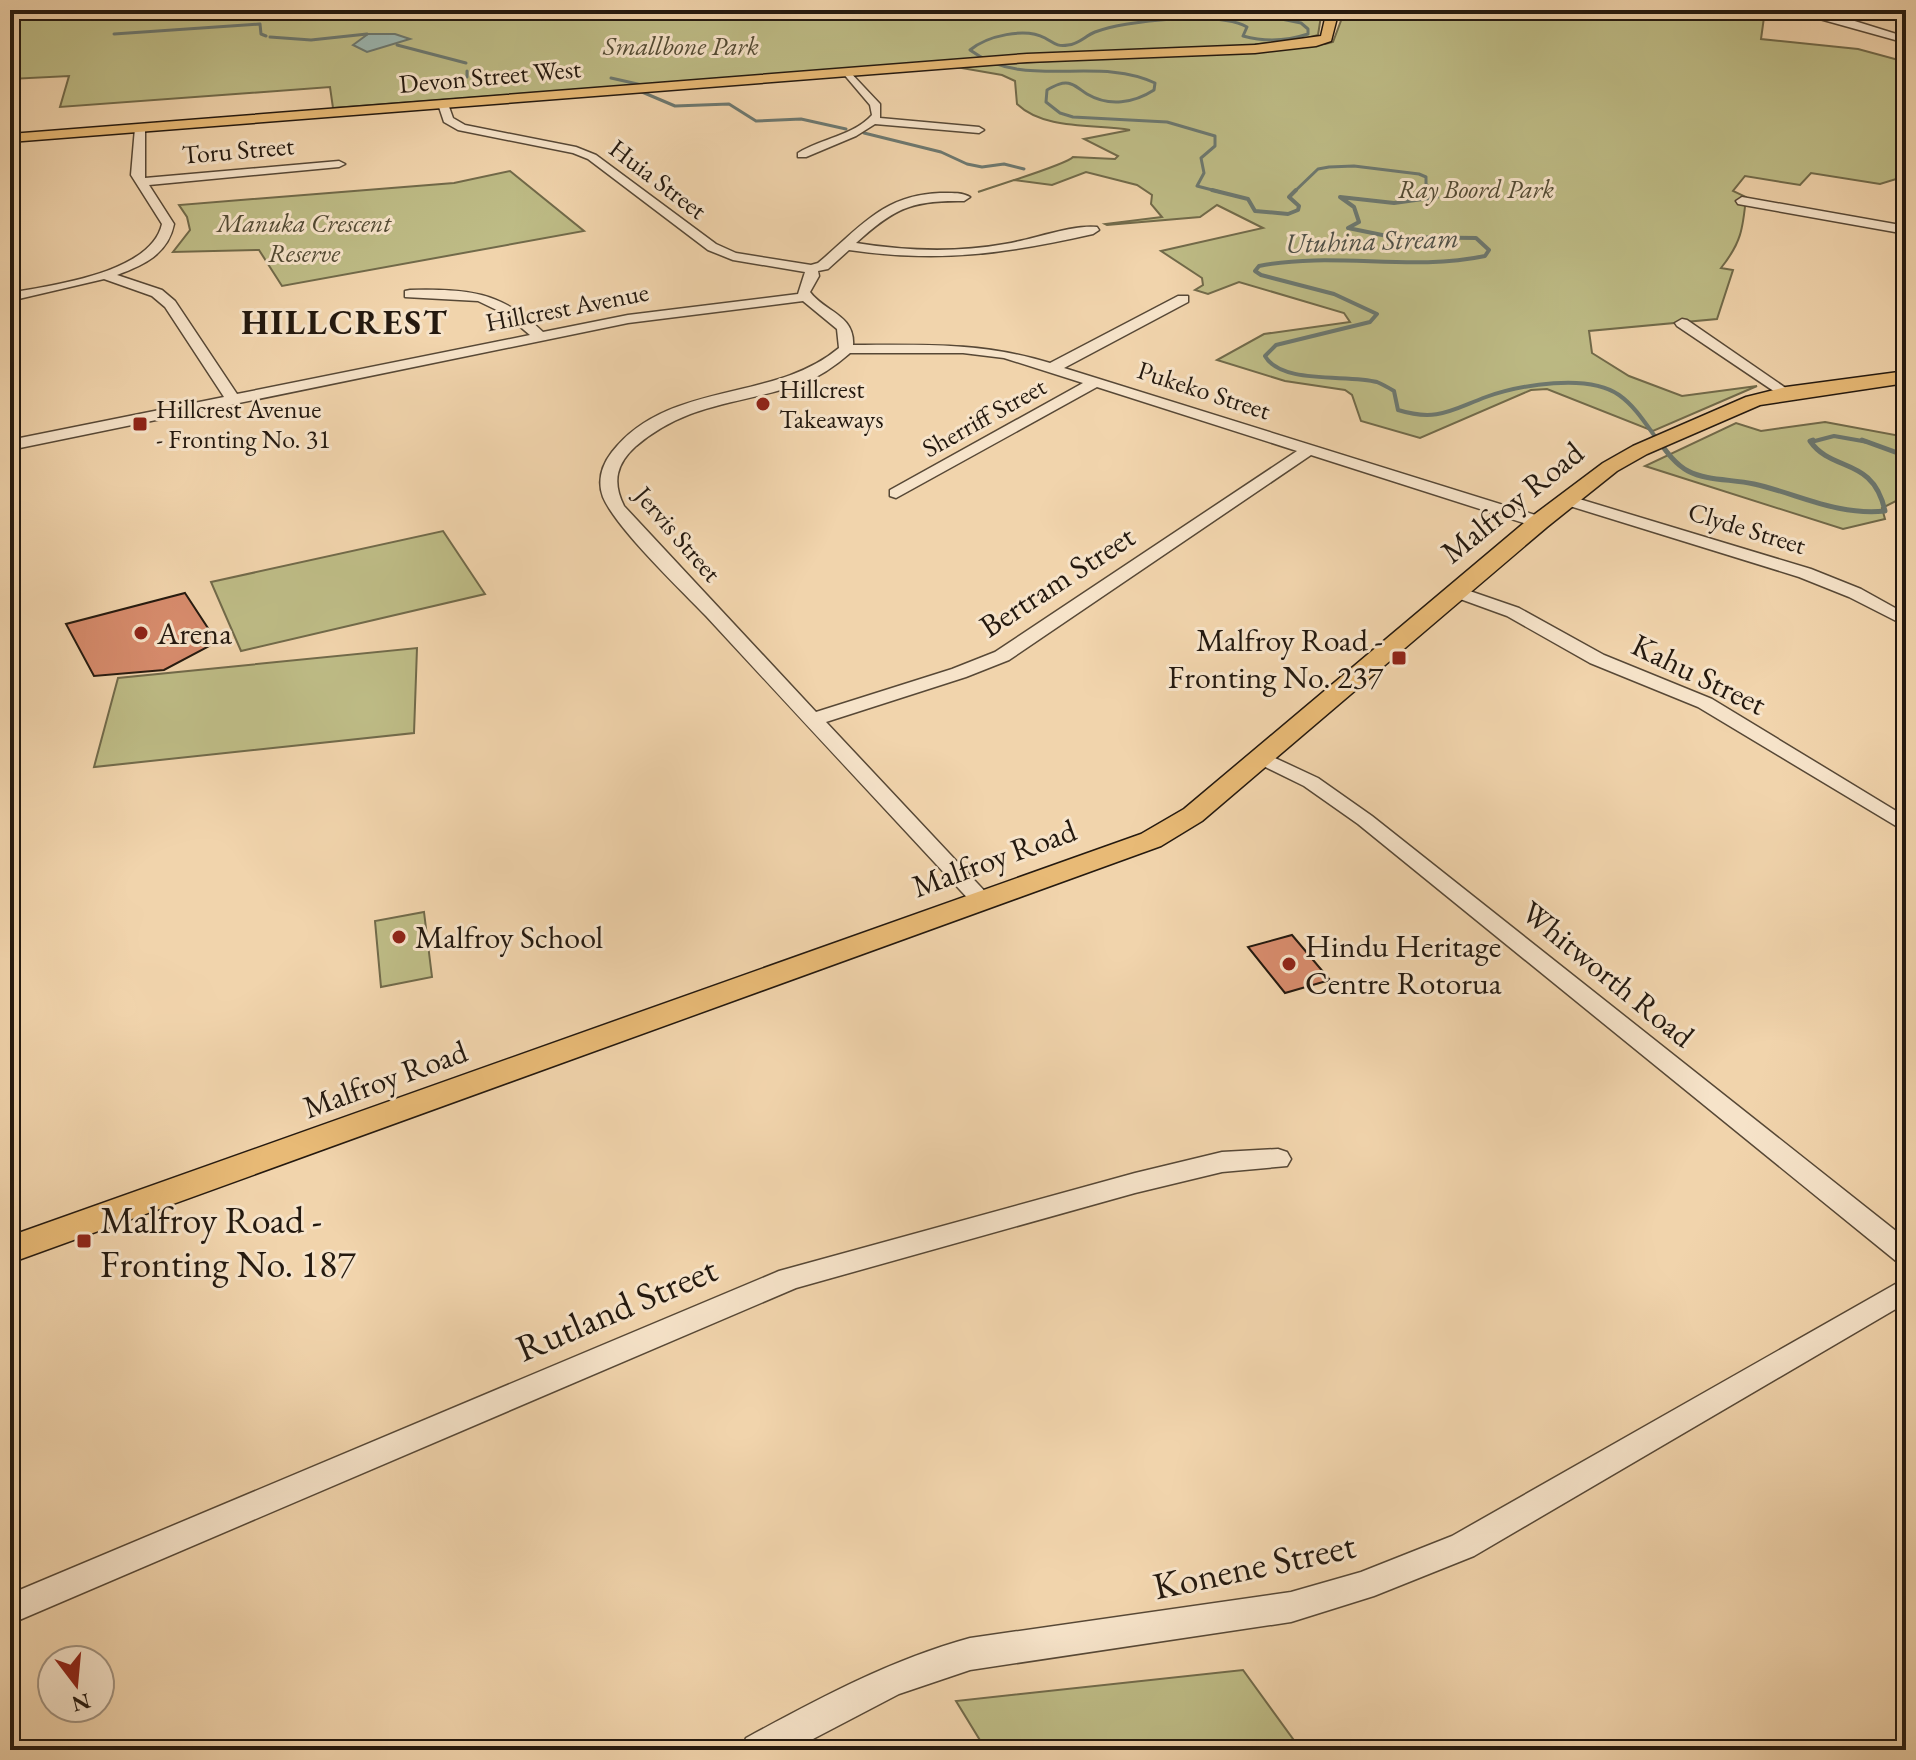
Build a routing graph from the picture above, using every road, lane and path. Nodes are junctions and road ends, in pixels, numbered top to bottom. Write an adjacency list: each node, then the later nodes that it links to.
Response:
1 (1333, 10): 6 (main road, Devon Street West)
2 (1799, 14): 4 (street)
3 (1860, 14): 4 (street)
4 (1842, 20): 5 (street)
5 (1906, 40)
6 (847, 72): 7 (main road, Devon Street West); 8 (street)
7 (443, 104): 9 (main road, Devon Street West); 20 (street, Huia Street)
8 (873, 121): 10 (street); 12 (street)
9 (140, 128): 11 (main road, Devon Street West); 14 (street)
10 (979, 130)
11 (10, 138)
12 (802, 155)
13 (339, 164): 14 (street, Toru Street)
14 (141, 182): 21 (street)
15 (964, 197): 19 (street)
16 (1742, 201): 18 (street)
17 (1093, 230): 19 (street)
18 (1906, 230)
19 (848, 246): 20 (street)
20 (811, 269): 24 (street)
21 (104, 275): 23 (street); 33 (street)
22 (410, 294): 27 (street)
23 (10, 297)
24 (806, 297): 27 (street, Hillcrest Avenue); 28 (street)
25 (1183, 299): 29 (street)
26 (1682, 323): 32 (street)
27 (540, 337): 33 (street, Hillcrest Avenue)
28 (846, 349): 29 (street, Pukeko Street); 41 (street, Jervis Street)
29 (1052, 368): 31 (street, Pukeko Street)
30 (1906, 377): 32 (main road, Malfroy Road)
31 (1096, 382): 35 (street, Pukeko Street); 36 (street, Sherriff Street)
32 (1786, 393): 37 (main road, Malfroy Road)
33 (233, 399): 34 (street, Hillcrest Avenue)
34 (10, 445)
35 (1310, 449): 38 (street, Pukeko Street); 41 (street, Bertram Street)
36 (896, 493)
37 (1566, 500): 38 (main road, Malfroy Road); 40 (street, Clyde Street)
38 (1539, 522): 39 (main road, Malfroy Road)
39 (1458, 592): 42 (main road, Malfroy Road); 43 (street, Kahu Street)
40 (1906, 621)
41 (814, 719): 44 (street, Jervis Street)
42 (1260, 757): 44 (main road, Malfroy Road); 47 (street, Whitworth Road)
43 (1906, 826)
44 (982, 900): 46 (main road, Malfroy Road)
45 (1278, 1159): 49 (street, Rutland Street)
46 (10, 1250)
47 (1906, 1254)
48 (1906, 1289): 50 (street, Konene Street)
49 (10, 1609)
50 (758, 1750)

